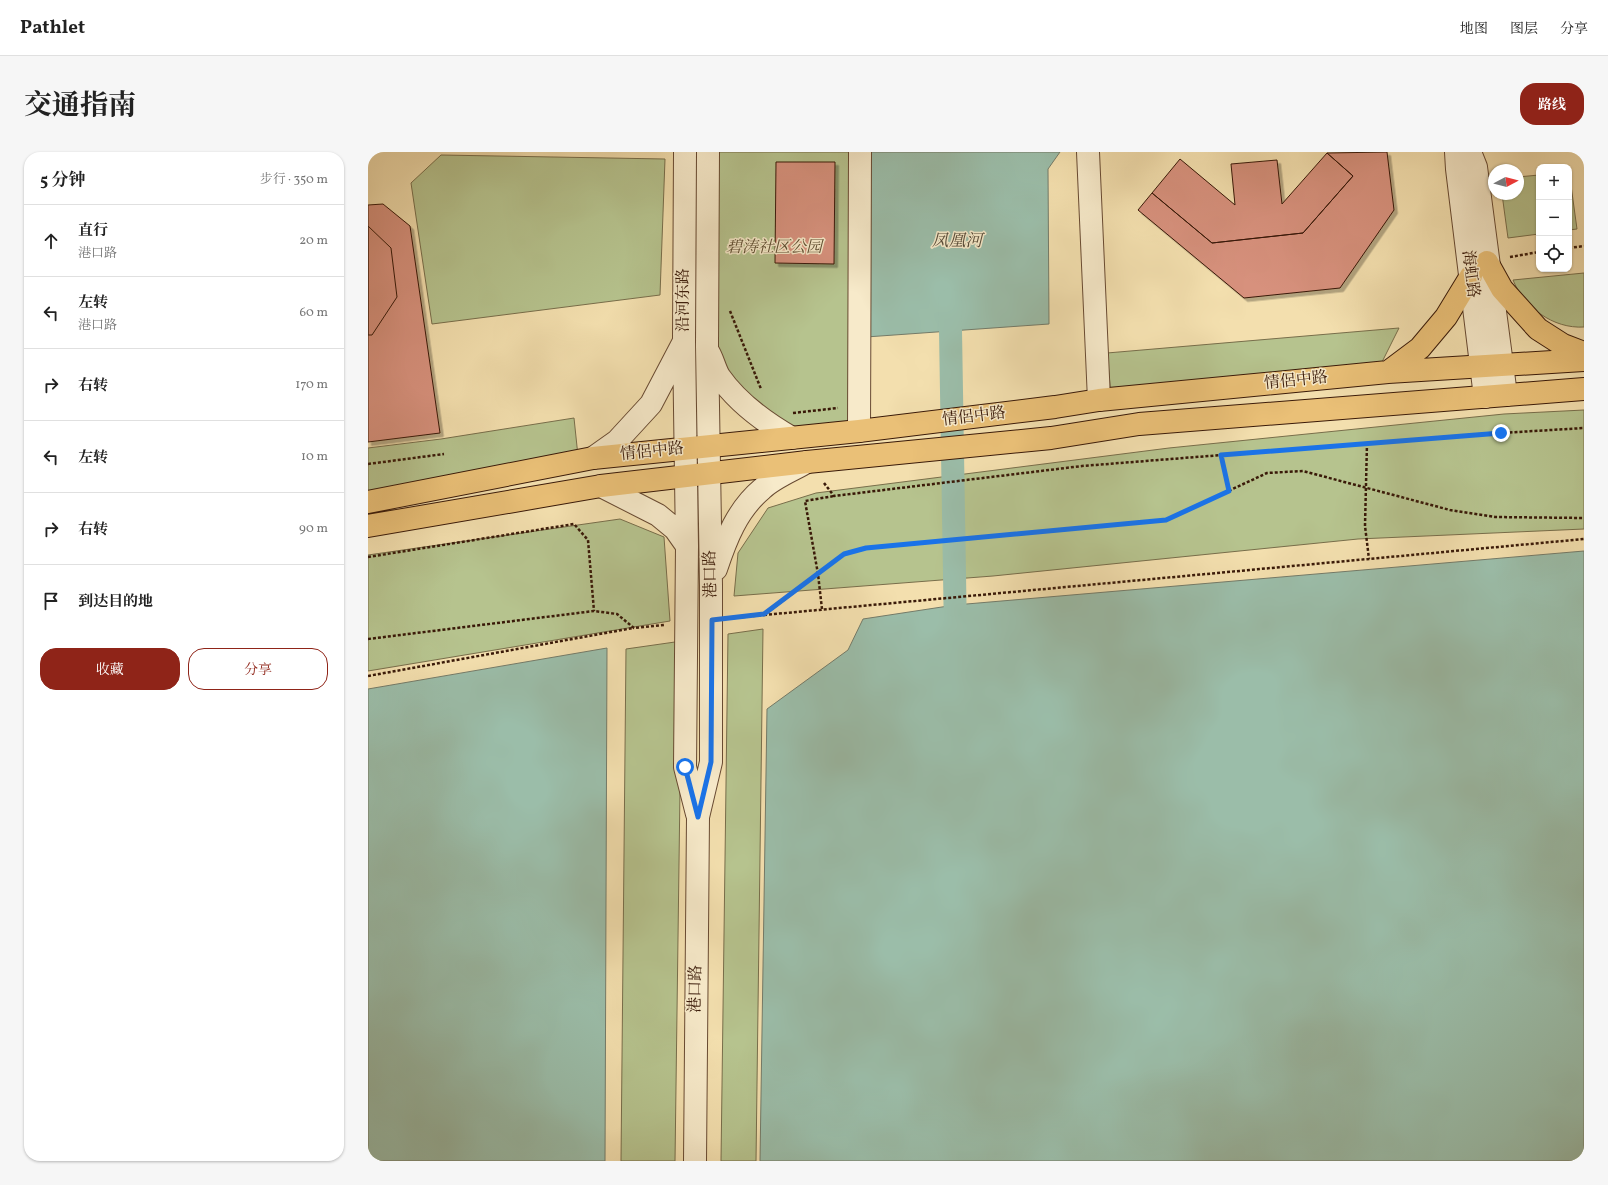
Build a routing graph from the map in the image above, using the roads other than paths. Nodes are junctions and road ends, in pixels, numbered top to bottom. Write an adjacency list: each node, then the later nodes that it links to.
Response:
1 (685, 152): 9 (street, 沿河东路)
2 (708, 152): 10 (street, 沿河东路)
3 (860, 152): 18 (street)
4 (1088, 152): 17 (street)
5 (1456, 152): 8 (street, 海虹路)
6 (1470, 152): 7 (street, 海虹路)
7 (1487, 262): 11 (highway); 13 (street, 海虹路)
8 (1470, 276): 13 (street, 海虹路); 14 (highway)
9 (684, 340): 21 (street, 沿河东路); 22 (street)
10 (707, 346): 19 (street); 20 (street, 沿河东路)
11 (1584, 353)
12 (1584, 360): 13 (highway, 情侶中路)
13 (1492, 365): 14 (highway, 情侶中路); 16 (street, 海虹路)
14 (1388, 372): 17 (highway, 情侶中路)
15 (1584, 389): 16 (highway, 情侶中路)
16 (1496, 396): 23 (highway, 情侶中路)
17 (1099, 400): 18 (highway, 情侶中路)
18 (858, 431): 19 (highway, 情侶中路)
19 (792, 438): 20 (highway, 情侶中路)
20 (709, 446): 21 (highway, 情侶中路); 24 (street, 沿河东路)
21 (686, 448): 22 (highway, 情侶中路); 25 (street, 沿河东路)
22 (594, 458): 27 (highway, 情侶中路)
23 (807, 462): 24 (highway, 情侶中路); 30 (street)
24 (709, 473): 25 (highway, 情侶中路); 30 (street, 港口路)
25 (686, 476): 26 (highway, 情侶中路); 29 (street, 港口路)
26 (601, 486): 28 (highway, 情侶中路); 29 (street)
27 (368, 502)
28 (368, 526)
29 (687, 546): 31 (street, 港口路)
30 (711, 585): 31 (street, 港口路)
31 (698, 817): 32 (street, 港口路)
32 (695, 1161)

